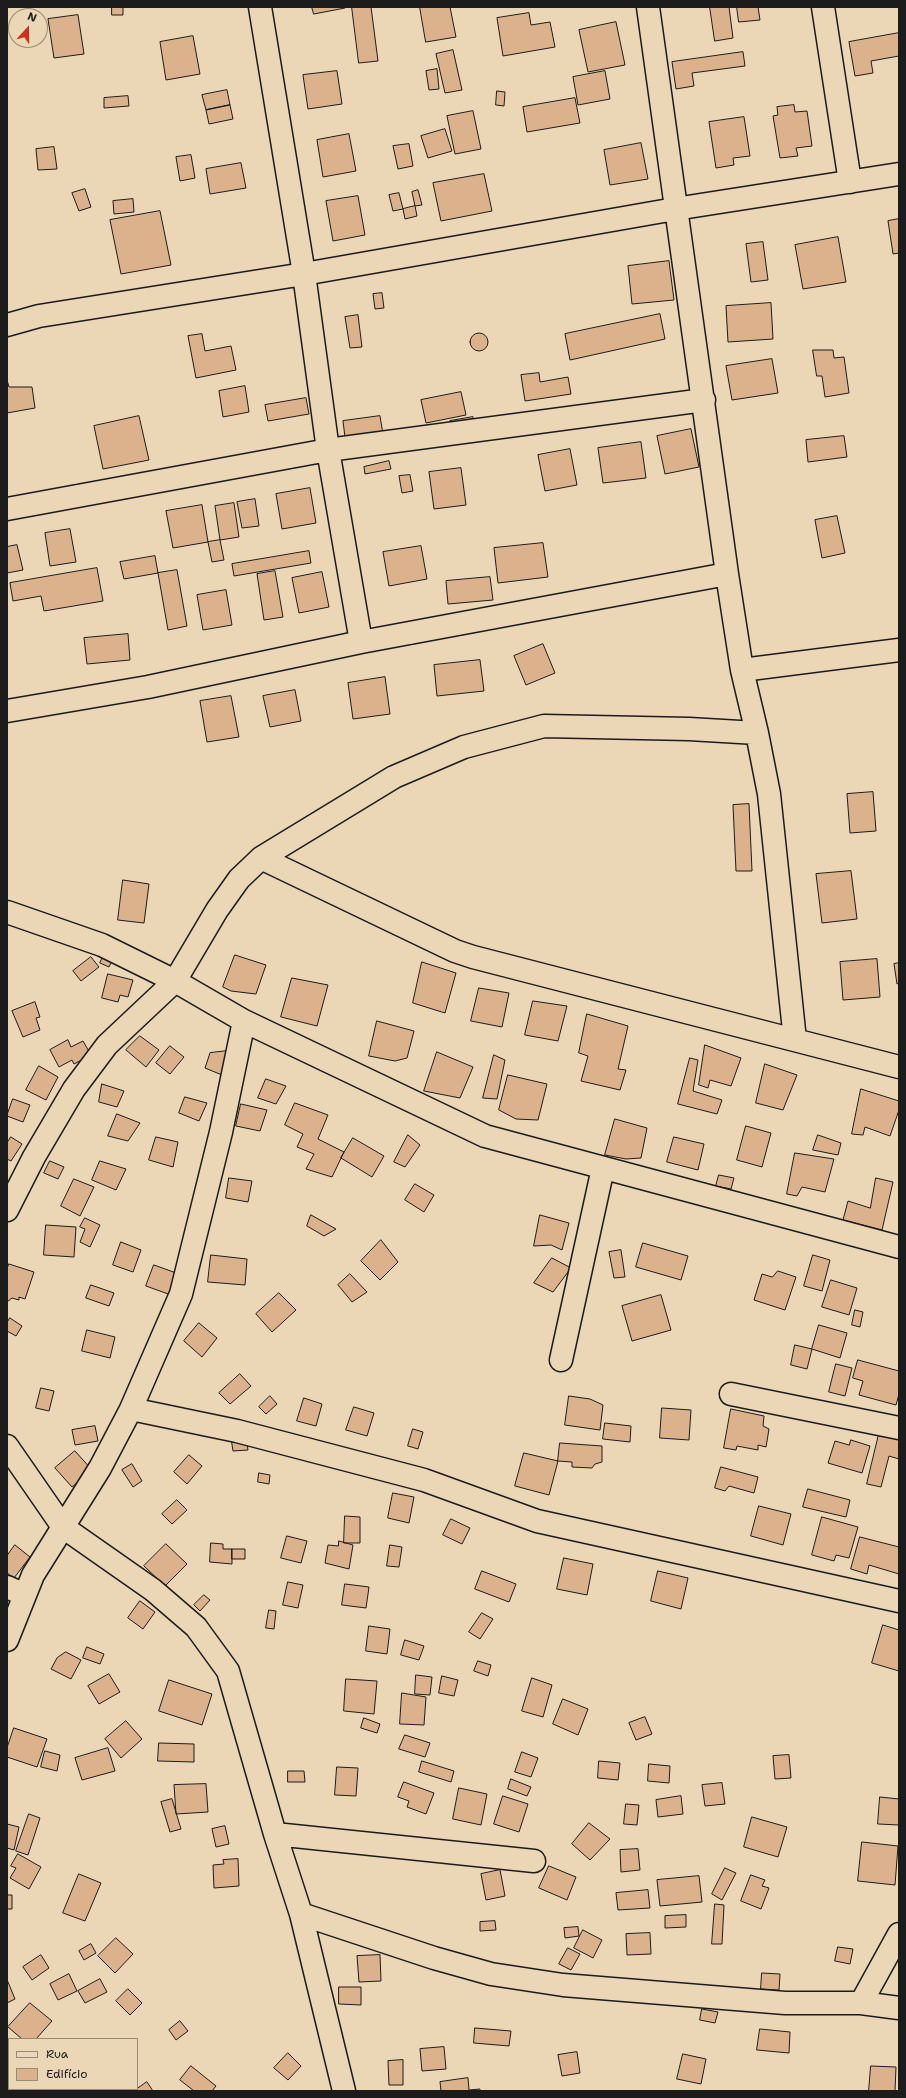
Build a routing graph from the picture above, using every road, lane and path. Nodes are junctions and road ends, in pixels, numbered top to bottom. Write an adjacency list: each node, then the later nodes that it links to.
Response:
1 (260, 7): 7 (street)
2 (648, 7): 6 (street)
3 (823, 7): 5 (street)
4 (899, 174): 5 (street)
5 (850, 182): 6 (street)
6 (675, 209): 7 (street); 9 (street)
7 (304, 274): 8 (street); 10 (street)
8 (7, 325)
9 (704, 400): 10 (street); 12 (street)
10 (328, 450): 11 (street); 13 (street)
11 (7, 509)
12 (728, 574): 13 (street); 15 (street)
13 (361, 642): 16 (street)
14 (899, 650): 15 (street)
15 (742, 670): 17 (street)
16 (7, 711)
17 (757, 733): 18 (street); 22 (street)
18 (261, 858): 20 (street); 22 (street)
19 (7, 912): 20 (street)
20 (175, 981): 21 (street); 25 (street)
21 (244, 1021): 24 (street); 29 (street)
22 (795, 1040): 23 (street)
23 (899, 1067)
24 (603, 1168): 26 (street); 27 (street)
25 (7, 1210)
26 (899, 1247)
27 (561, 1360)
28 (731, 1394): 30 (street)
29 (131, 1409): 32 (street); 34 (street)
30 (899, 1428)
31 (7, 1446): 32 (street)
32 (63, 1527): 33 (street); 36 (street)
33 (16, 1591): 35 (street)
34 (899, 1601)
35 (7, 1640)
36 (275, 1834): 37 (street); 38 (street)
37 (534, 1862)
38 (301, 1914): 40 (street); 42 (street)
39 (899, 1934): 40 (street)
40 (861, 2003): 41 (street)
41 (899, 2008)
42 (344, 2091)

